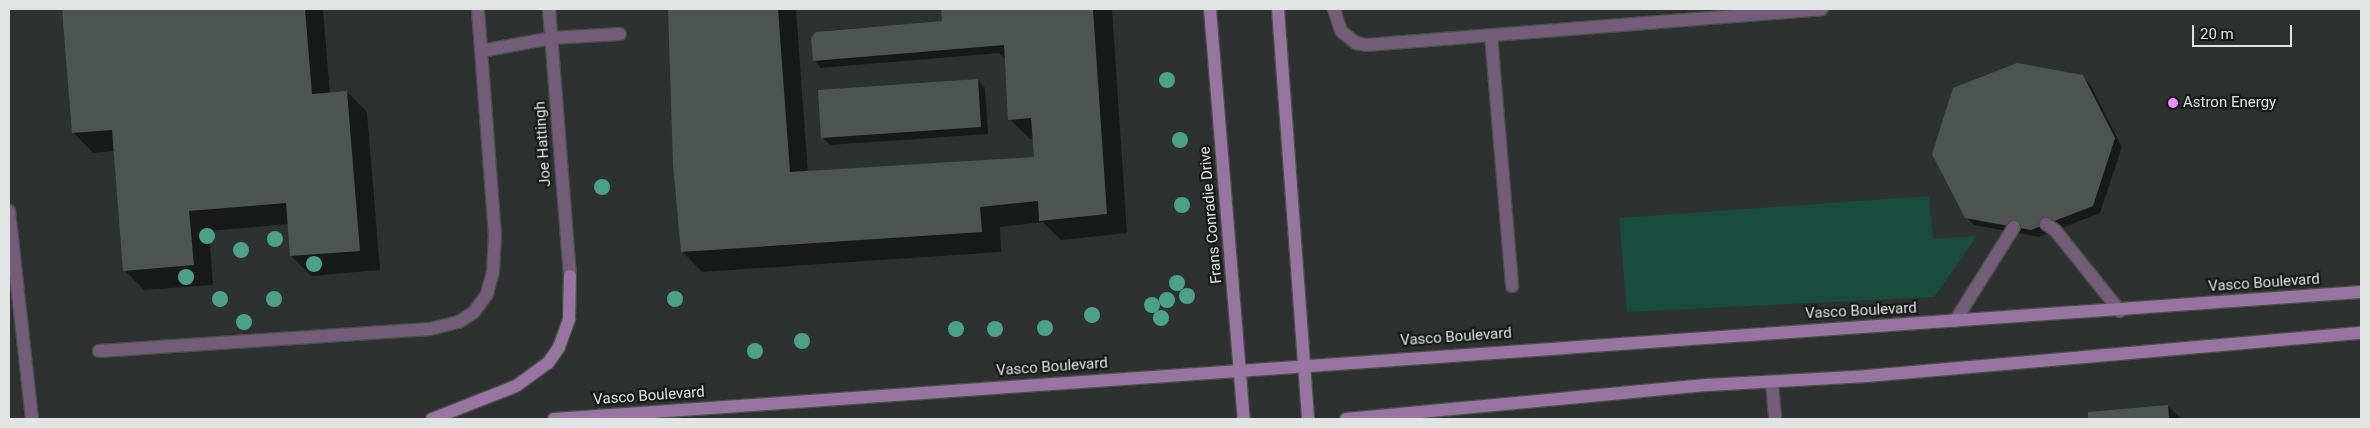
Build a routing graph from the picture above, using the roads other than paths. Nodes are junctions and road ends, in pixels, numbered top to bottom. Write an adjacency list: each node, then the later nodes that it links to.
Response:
1 (478, 9): 10 (street)
2 (549, 9): 9 (street, Joe Hattingh)
3 (1210, 9): 22 (main road, Frans Conradie Drive)
4 (1278, 9): 21 (main road)
5 (1334, 9): 8 (street)
6 (1822, 9): 8 (street)
7 (620, 34): 9 (street)
8 (1491, 35): 15 (street)
9 (551, 38): 10 (street); 14 (street, Joe Hattingh)
10 (482, 51): 20 (street)
11 (9, 211): 24 (street)
12 (2046, 224): 17 (street)
13 (2014, 227): 18 (street)
14 (570, 276): 25 (main road)
15 (1512, 286)
16 (2361, 292): 17 (main road, Vasco Boulevard)
17 (2120, 310): 18 (main road, Vasco Boulevard)
18 (1955, 321): 21 (main road, Vasco Boulevard)
19 (2361, 333): 23 (main road)
20 (99, 352)
21 (1304, 364): 22 (main road, Vasco Boulevard); 28 (main road)
22 (1240, 369): 26 (main road, Vasco Boulevard); 27 (main road, Frans Conradie Drive)
23 (1772, 383): 29 (main road); 30 (street)
24 (32, 419)
25 (432, 419)
26 (554, 419)
27 (1244, 419)
28 (1308, 419)
29 (1346, 419)
30 (1775, 419)

